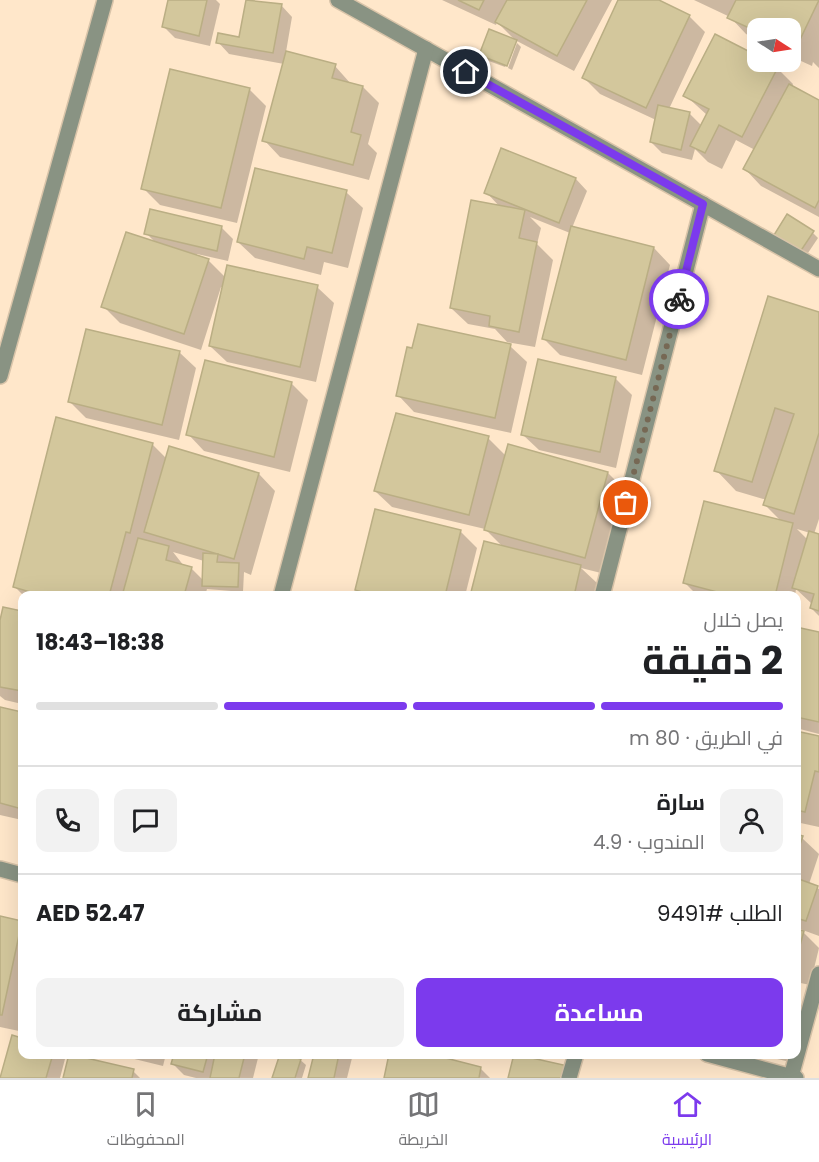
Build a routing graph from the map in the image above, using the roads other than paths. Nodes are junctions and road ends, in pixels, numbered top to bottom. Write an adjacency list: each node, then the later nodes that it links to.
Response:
1 (105, 0): 6 (street)
2 (338, 0): 3 (street)
3 (426, 50): 4 (street); 7 (street)
4 (703, 204): 5 (street); 8 (street)
5 (819, 269)
6 (0, 376)
7 (282, 591)
8 (603, 591)
9 (0, 869): 10 (street)
10 (18, 874)
11 (819, 974): 12 (street)
12 (801, 1045)
13 (575, 1059): 17 (street)
14 (725, 1059): 16 (street)
15 (798, 1059): 16 (street)
16 (793, 1077)
17 (569, 1078)

